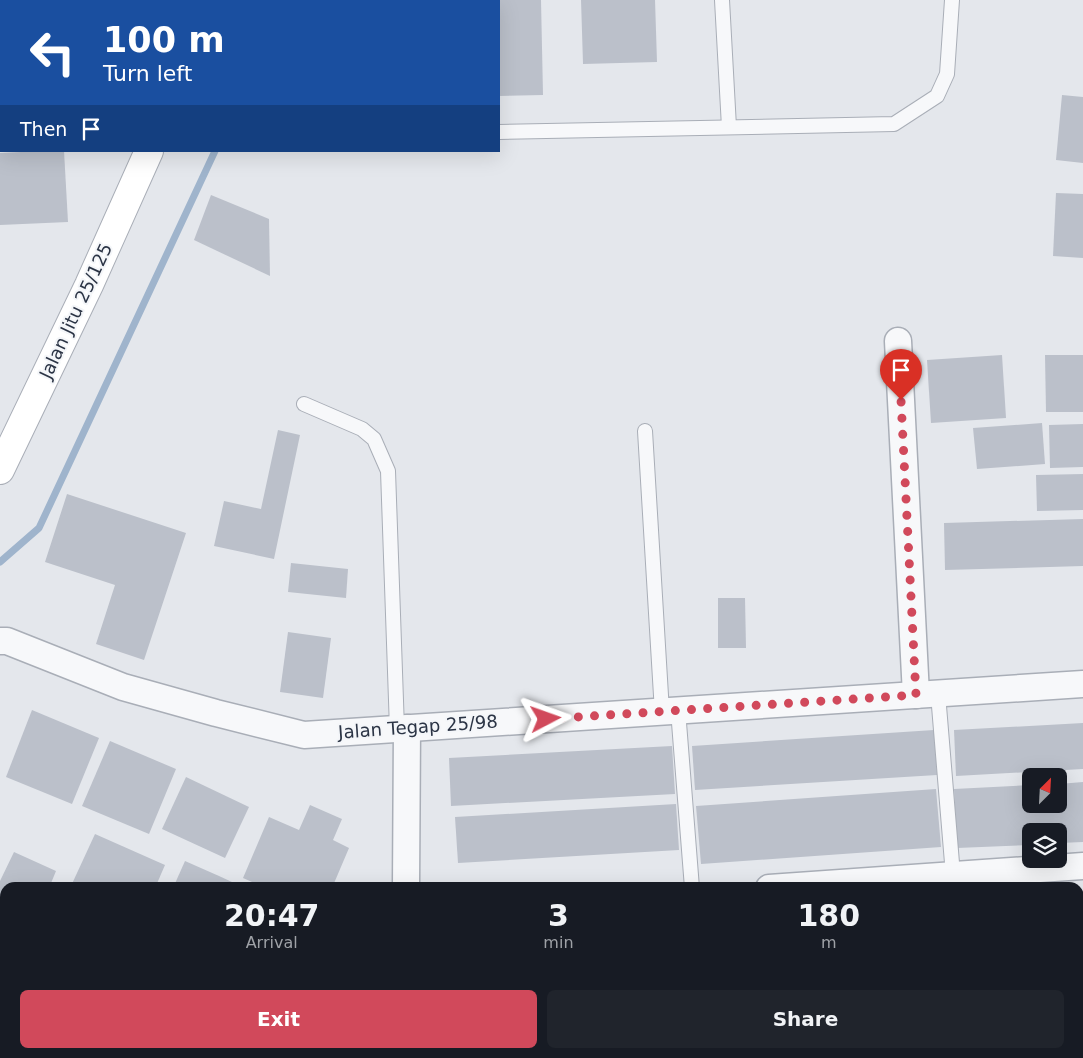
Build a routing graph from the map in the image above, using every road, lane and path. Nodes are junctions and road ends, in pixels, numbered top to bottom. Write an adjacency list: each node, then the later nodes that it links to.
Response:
1 (722, 0): 3 (lane)
2 (952, 0): 3 (lane)
3 (729, 127): 4 (lane)
4 (500, 132)
5 (149, 152): 9 (street, Jalan Jitu 25/125)
6 (898, 341): 12 (street)
7 (304, 404): 14 (lane)
8 (645, 430): 13 (lane)
9 (0, 470)
10 (3, 641): 14 (street, Jalan Tegap 25/98)
11 (1083, 684): 12 (street, Jalan Tegap 25/98)
12 (927, 694): 13 (street, Jalan Tegap 25/98); 16 (lane)
13 (670, 711): 14 (street, Jalan Tegap 25/98); 19 (lane)
14 (402, 729): 18 (street)
15 (1083, 866): 17 (street)
16 (953, 874): 17 (street); 20 (street)
17 (1015, 879)
18 (406, 882)
19 (691, 882)
20 (847, 882)

